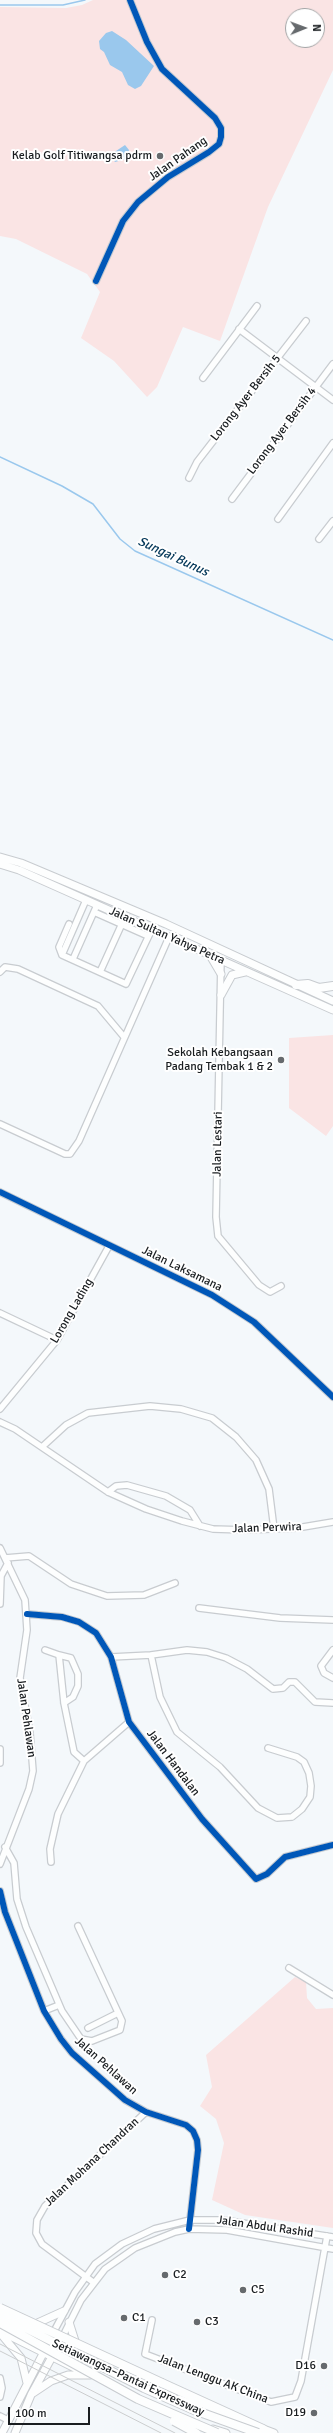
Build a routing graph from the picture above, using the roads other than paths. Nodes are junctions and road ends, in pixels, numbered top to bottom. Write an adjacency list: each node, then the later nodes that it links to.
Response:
1 (130, 0): 2 (street, Jalan Pahang)
2 (96, 281)
3 (257, 306): 5 (street)
4 (306, 321): 6 (street, Lorong Ayer Bersih 5)
5 (240, 329): 6 (street); 8 (street)
6 (278, 358): 9 (street); 12 (street, Lorong Ayer Bersih 5)
7 (333, 364): 9 (street, Lorong Ayer Bersih 4)
8 (203, 378)
9 (316, 387): 10 (street); 13 (street, Lorong Ayer Bersih 4)
10 (333, 400)
11 (333, 443): 14 (street)
12 (190, 478)
13 (232, 499)
14 (278, 519)
15 (333, 521): 16 (street)
16 (319, 539)
17 (0, 857): 27 (main road, Jalan Sultan Yahya Petra)
18 (0, 864): 19 (main road, Jalan Sultan Yahya Petra)
19 (86, 900): 20 (main road, Jalan Sultan Yahya Petra); 28 (street)
20 (98, 905): 21 (street); 22 (main road, Jalan Sultan Yahya Petra)
21 (94, 912): 24 (street); 31 (street)
22 (124, 917): 24 (street); 25 (main road, Jalan Sultan Yahya Petra)
23 (69, 924): 28 (street)
24 (121, 924): 25 (street); 34 (street)
25 (150, 933): 26 (main road, Jalan Sultan Yahya Petra); 34 (street)
26 (169, 937): 30 (main road, Jalan Sultan Yahya Petra); 42 (street)
27 (199, 938): 29 (main road, Jalan Sultan Yahya Petra); 32 (main road)
28 (62, 955): 31 (street)
29 (236, 955): 32 (main road); 37 (main road, Jalan Sultan Yahya Petra)
30 (211, 956): 32 (main road, Jalan Sultan Yahya Petra); 36 (main road)
31 (73, 959): 34 (street)
32 (221, 960): 35 (main road, Jalan Sultan Yahya Petra); 36 (street, Jalan Lestari)
33 (0, 972): 42 (street)
34 (100, 972)
35 (249, 972): 39 (main road); 41 (main road, Jalan Sultan Yahya Petra)
36 (221, 974): 39 (street, Jalan Lestari)
37 (296, 985): 38 (highway); 40 (main road, Jalan Sultan Yahya Petra)
38 (333, 986)
39 (221, 995): 46 (street, Jalan Lestari)
40 (333, 1001)
41 (333, 1010)
42 (124, 1038): 43 (street)
43 (0, 1124)
44 (0, 1192): 45 (street, Jalan Laksamana)
45 (109, 1246): 48 (street, Lorong Lading); 49 (street, Jalan Laksamana)
46 (281, 1286)
47 (0, 1313): 48 (street)
48 (57, 1340): 50 (street, Lorong Lading)
49 (333, 1397)
50 (0, 1409)
51 (0, 1422): 52 (street, Jalan Perwira)
52 (42, 1446): 53 (street, Jalan Perwira); 56 (street)
53 (108, 1492): 55 (street, Jalan Perwira); 55 (street)
54 (333, 1522): 56 (street, Jalan Perwira)
55 (200, 1526): 56 (street, Jalan Perwira)
56 (274, 1529)
57 (0, 1548): 58 (street, Jalan Pehlawan)
58 (6, 1560): 59 (street); 60 (street); 62 (street, Jalan Pehlawan)
59 (175, 1583)
60 (0, 1604)
61 (199, 1608): 63 (street)
62 (27, 1614): 68 (street, Jalan Handalan); 78 (street, Jalan Pehlawan)
63 (333, 1620)
64 (45, 1650): 66 (street)
65 (333, 1650): 69 (street)
66 (59, 1655): 70 (street); 70 (street)
67 (151, 1655): 68 (street); 71 (street); 73 (street)
68 (111, 1657): 72 (street, Jalan Handalan)
69 (333, 1678)
70 (64, 1703): 75 (street)
71 (333, 1703)
72 (130, 1722): 75 (street); 77 (street, Jalan Handalan)
73 (268, 1748)
74 (0, 1749): 76 (street)
75 (84, 1761): 79 (street)
76 (0, 1763)
77 (333, 1845)
78 (5, 1847): 80 (street, Jalan Pehlawan); 85 (street)
79 (51, 1862)
80 (0, 1864)
81 (0, 1891): 86 (street, Jalan Pehlawan)
82 (78, 1926): 87 (street)
83 (289, 1968): 84 (street)
84 (333, 1995)
85 (60, 2005): 86 (street); 87 (street)
86 (44, 2011): 89 (street, Jalan Pehlawan)
87 (118, 2013): 88 (street)
88 (88, 2028)
89 (146, 2112): 90 (street, Jalan Pehlawan); 95 (street, Jalan Mohana Chandran)
90 (190, 2220): 91 (street, Jalan Pehlawan); 92 (street, Jalan Abdul Rashid); 95 (street, Jalan Abdul Rashid)
91 (189, 2229): 93 (street, Jalan Abdul Rashid); 96 (street, Jalan Abdul Rashid)
92 (330, 2237): 93 (street, Jalan Lenggu AK China)
93 (324, 2247): 94 (street, Jalan Abdul Rashid); 100 (street, Jalan Lenggu AK China)
94 (333, 2249)
95 (85, 2276): 96 (street, Jalan Mohana Chandran); 98 (street, Jalan Abdul Rashid)
96 (93, 2282): 101 (street, Jalan Abdul Rashid)
97 (0, 2308): 119 (highway, bridge)
98 (64, 2311): 103 (main road); 105 (street, Jalan Abdul Rashid)
99 (0, 2315): 103 (main road); 119 (highway, Setiawangsa–Pantai Expressway, bridge)
100 (152, 2320)
101 (69, 2322): 106 (street, Jalan Abdul Rashid); 108 (main road)
102 (0, 2323): 115 (highway, bridge)
103 (21, 2328): 105 (main road)
104 (0, 2332): 107 (main road); 112 (main road)
105 (49, 2342): 106 (main road); 107 (main road, Jalan Abdul Rashid)
106 (58, 2344): 108 (main road); 109 (main road, Jalan Abdul Rashid)
107 (43, 2353): 109 (main road); 112 (main road, Jalan Abdul Rashid)
108 (85, 2356): 119 (main road)
109 (52, 2358): 110 (main road); 113 (main road, Jalan Abdul Rashid)
110 (90, 2375): 113 (main road); 118 (main road)
111 (0, 2378): 114 (street)
112 (27, 2384): 117 (main road, Jalan Abdul Rashid)
113 (31, 2395): 121 (main road, Jalan Abdul Rashid)
114 (0, 2397)
115 (138, 2399): 122 (highway, bridge); 123 (highway, bridge)
116 (0, 2416): 117 (street)
117 (8, 2420): 120 (main road, Jalan Abdul Rashid)
118 (192, 2423): 123 (highway); 124 (main road)
119 (261, 2431): 125 (main road)
120 (2, 2433)
121 (15, 2433)
122 (196, 2433)
123 (215, 2433)
124 (226, 2433)
125 (274, 2433)

